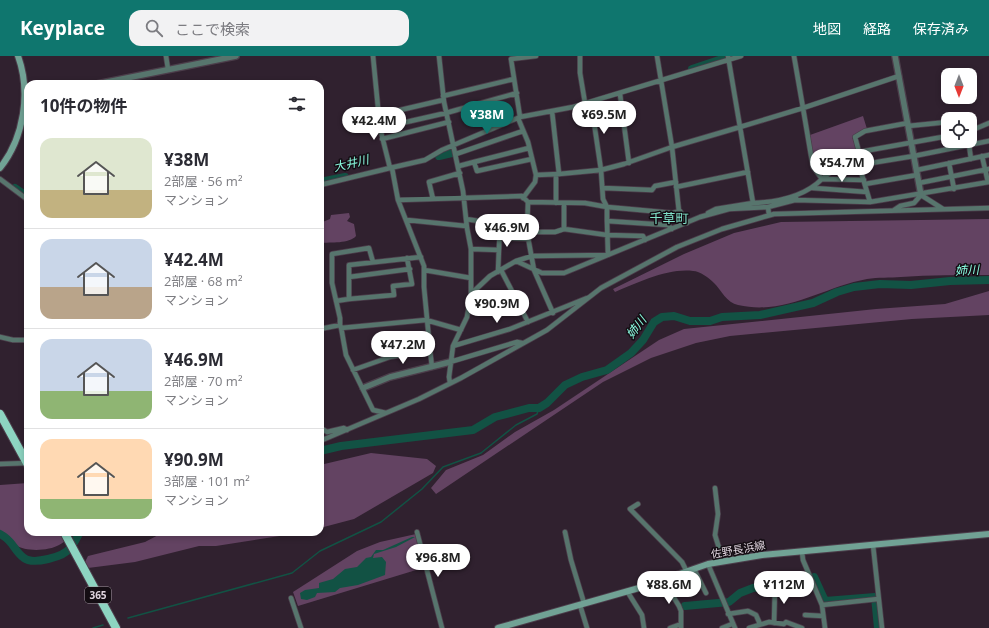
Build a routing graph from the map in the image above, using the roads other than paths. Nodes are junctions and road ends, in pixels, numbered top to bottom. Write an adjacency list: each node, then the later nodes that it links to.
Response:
1 (18, 56): 17 (main road)
2 (166, 56): 14 (street)
3 (236, 56): 14 (street)
4 (373, 56): 29 (street)
5 (439, 56): 22 (street)
6 (536, 56): 12 (street)
7 (580, 56): 24 (street)
8 (657, 56): 19 (street)
9 (741, 56): 13 (street)
10 (794, 56): 26 (street)
11 (895, 56): 15 (street)
12 (510, 57): 16 (street)
13 (728, 58): 19 (street); 35 (street)
14 (168, 69): 18 (street)
15 (899, 76): 26 (street); 34 (street)
16 (514, 79): 20 (street); 22 (street)
17 (24, 80)
18 (116, 80)
19 (662, 81): 21 (street); 46 (street)
20 (517, 93): 28 (street); 30 (street)
21 (620, 94): 23 (street); 57 (street)
22 (443, 98): 28 (street); 29 (street)
23 (591, 102): 24 (street); 64 (street)
24 (585, 103): 27 (street)
25 (24, 106): 61 (main road)
26 (803, 108): 35 (street); 72 (street)
27 (552, 111): 30 (street); 68 (street)
28 (446, 113): 31 (street); 36 (street)
29 (379, 115): 36 (street)
30 (519, 118): 38 (street); 44 (street)
31 (449, 122): 40 (street); 44 (street)
32 (941, 123): 34 (street)
33 (989, 123): 37 (street)
34 (908, 125): 42 (street); 49 (street)
35 (740, 127): 46 (street); 65 (street)
36 (380, 128): 40 (street)
37 (977, 128)
38 (523, 131): 45 (street); 50 (street)
39 (941, 137): 42 (street)
40 (382, 138): 62 (street)
41 (989, 141): 43 (street)
42 (912, 143): 49 (street); 52 (street)
43 (977, 143)
44 (454, 146): 50 (street); 62 (street)
45 (529, 148): 54 (street); 56 (street)
46 (672, 148): 57 (street); 77 (street)
47 (952, 148): 52 (street)
48 (969, 148): 55 (street)
49 (859, 152): 59 (street)
50 (456, 154): 60 (street)
51 (989, 155): 53 (street)
52 (914, 156): 59 (street); 67 (street)
53 (982, 156): 55 (street); 63 (street)
54 (532, 159): 56 (street); 69 (street)
55 (971, 159): 58 (street)
56 (474, 162): 60 (street)
57 (630, 163): 64 (street)
58 (950, 163): 67 (street); 70 (street)
59 (859, 165): 72 (street); 73 (street)
60 (459, 166): 66 (street)
61 (0, 168)
62 (391, 168): 76 (street); 88 (street)
63 (987, 169): 70 (street); 74 (street)
64 (601, 170): 68 (street); 78 (street)
65 (748, 172): 77 (street); 94 (street)
66 (460, 173): 85 (street); 87 (street)
67 (917, 173): 73 (street); 75 (street)
68 (558, 174): 69 (street); 92 (street)
69 (536, 175): 86 (street)
70 (952, 176): 75 (street); 80 (street)
71 (0, 179): 84 (street)
72 (822, 179): 73 (street); 79 (street)
73 (864, 182): 81 (street)
74 (988, 182): 80 (street)
75 (919, 183): 83 (street)
76 (324, 184)
77 (676, 184): 78 (street); 100 (street)
78 (603, 188): 95 (street)
79 (813, 188): 81 (street); 82 (street)
80 (954, 189): 83 (street)
81 (867, 192): 91 (street)
82 (797, 195): 89 (street); 94 (street)
83 (921, 195): 91 (street); 98 (street); 99 (street)
84 (24, 197)
85 (464, 198): 86 (street); 87 (street); 103 (street)
86 (524, 198): 90 (street)
87 (433, 199): 88 (street)
88 (398, 200): 104 (street)
89 (795, 200): 91 (street); 96 (street)
90 (528, 202): 92 (street); 111 (street)
91 (870, 202)
92 (556, 203): 93 (street)
93 (564, 203): 95 (street); 109 (street)
94 (753, 203): 102 (street)
95 (607, 207): 100 (street); 105 (street)
96 (768, 207): 101 (street); 102 (street)
97 (989, 208): 98 (street)
98 (943, 209): 99 (street)
99 (894, 210): 101 (street)
100 (679, 212): 106 (street)
101 (769, 215): 132 (street)
102 (700, 217): 106 (street)
103 (466, 219): 107 (street); 108 (street)
104 (407, 220): 108 (street); 121 (street)
105 (607, 222): 110 (street); 112 (street)
106 (687, 222): 110 (street)
107 (500, 224): 111 (street); 114 (street)
108 (466, 226): 117 (street)
109 (564, 229): 111 (street); 112 (street)
110 (672, 229): 116 (street)
111 (528, 230): 115 (street)
112 (607, 235): 116 (street); 119 (street)
113 (488, 237): 114 (street)
114 (499, 238): 115 (street); 118 (street)
115 (529, 240): 120 (street)
116 (645, 240): 119 (street)
117 (471, 249): 118 (street); 130 (street)
118 (499, 250): 128 (street)
119 (608, 255): 120 (street); 127 (street)
120 (532, 256): 123 (street); 127 (street)
121 (421, 257): 122 (street); 126 (street)
122 (408, 258): 124 (street); 125 (street)
123 (516, 261): 127 (street); 128 (street)
124 (373, 262): 129 (street); 134 (street)
125 (410, 270): 129 (street); 133 (street)
126 (424, 270): 130 (street); 136 (street)
127 (534, 270): 135 (street)
128 (499, 271): 131 (street); 137 (street)
129 (349, 277): 133 (street)
130 (471, 278): 131 (street)
131 (471, 294): 140 (street)
132 (590, 297): 135 (street); 143 (street)
133 (349, 299): 134 (street)
134 (336, 301): 138 (street)
135 (553, 313): 137 (street)
136 (426, 320): 138 (street); 140 (street); 145 (street)
137 (528, 322): 144 (street)
138 (341, 326): 139 (street); 148 (street)
139 (324, 328)
140 (461, 330): 144 (street)
141 (0, 337): 142 (street)
142 (24, 340)
143 (522, 343): 146 (street); 149 (street)
144 (453, 346): 146 (street)
145 (430, 350): 147 (street); 148 (street)
146 (450, 362): 147 (street); 149 (street)
147 (432, 367): 150 (street)
148 (353, 370): 150 (street)
149 (450, 383): 151 (street)
150 (362, 388): 151 (street)
151 (386, 413): 154 (street)
152 (0, 414): 156 (highway)
153 (324, 430): 154 (street)
154 (347, 430): 155 (street)
155 (324, 439)
156 (24, 456)
157 (24, 463): 158 (street)
158 (0, 464)
159 (715, 488): 167 (street)
160 (638, 504): 170 (street)
161 (417, 532): 190 (street)
162 (565, 532): 177 (street)
163 (989, 534): 165 (main road, 佐野長浜線)
164 (66, 536): 188 (highway, 365)
165 (872, 545): 166 (main road, 佐野長浜線); 176 (street)
166 (802, 552): 167 (main road, 佐野長浜線); 178 (street)
167 (723, 561): 168 (main road, 佐野長浜線)
168 (708, 564): 169 (main road, 佐野長浜線); 179 (street)
169 (694, 569): 170 (main road, 佐野長浜線); 174 (street)
170 (687, 572): 171 (main road, 佐野長浜線)
171 (663, 580): 173 (main road, 佐野長浜線); 185 (street)
172 (775, 587): 182 (street)
173 (627, 591): 177 (main road, 佐野長浜線); 193 (street)
174 (706, 593)
175 (291, 598): 189 (street)
176 (878, 600): 178 (street); 199 (street)
177 (582, 604): 184 (main road, 佐野長浜線); 192 (street)
178 (822, 605): 181 (street)
179 (728, 614): 183 (street); 186 (street)
180 (804, 615): 181 (street)
181 (823, 616): 198 (street)
182 (774, 623): 183 (street); 187 (street)
183 (760, 624): 196 (street)
184 (514, 626): 191 (main road, 佐野長浜線)
185 (681, 626): 194 (street)
186 (734, 626): 195 (street)
187 (784, 626): 197 (street)
188 (116, 628)
189 (301, 628)
190 (442, 628)
191 (498, 628)
192 (587, 628)
193 (644, 628)
194 (670, 628)
195 (722, 628)
196 (749, 628)
197 (802, 628)
198 (825, 628)
199 (882, 628)

